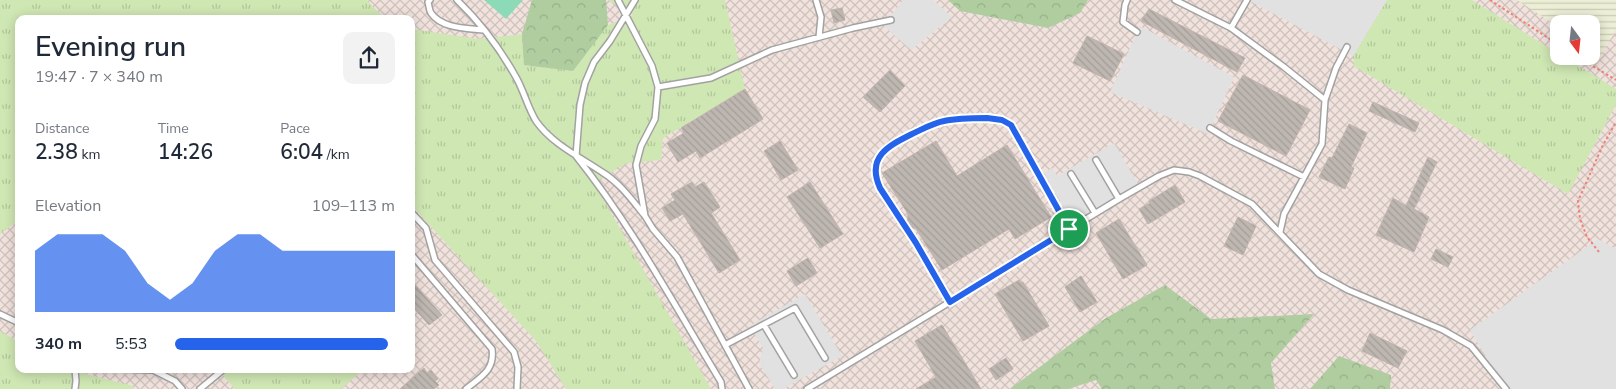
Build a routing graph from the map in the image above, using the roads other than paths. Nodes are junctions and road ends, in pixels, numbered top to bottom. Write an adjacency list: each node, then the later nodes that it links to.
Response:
1 (430, 0): 13 (lane)
2 (457, 0): 13 (lane)
3 (618, 0): 10 (lane)
4 (631, 0): 10 (lane)
5 (636, 0): 10 (lane)
6 (816, 0): 15 (lane)
7 (1127, 0): 14 (lane)
8 (1176, 0): 12 (lane)
9 (1248, 0): 12 (lane)
10 (627, 14): 17 (lane); 20 (lane)
11 (891, 20): 15 (lane)
12 (1231, 28): 18 (lane)
13 (484, 30): 20 (lane)
14 (1137, 32)
15 (819, 37): 17 (lane)
16 (1347, 47): 18 (lane)
17 (658, 87): 27 (lane)
18 (1325, 100): 23 (lane)
19 (1210, 128): 23 (lane)
20 (576, 156): 27 (lane); 46 (lane)
21 (1096, 160): 24 (lane)
22 (1071, 174): 25 (lane)
23 (1304, 177): 29 (lane)
24 (1119, 198): 25 (lane); 29 (lane)
25 (1095, 213): 28 (lane)
26 (415, 216): 45 (lane)
27 (645, 216): 35 (lane)
28 (1069, 229): 31 (lane); 31 (lane)
29 (1280, 232): 49 (lane)
30 (415, 259): 44 (lane)
31 (950, 302): 48 (lane)
32 (0, 314): 33 (lane)
33 (15, 321)
34 (764, 325): 35 (lane); 36 (lane); 40 (lane)
35 (725, 345): 47 (lane)
36 (825, 358)
37 (75, 373): 41 (lane)
38 (158, 373): 42 (lane)
39 (219, 373): 43 (lane)
40 (794, 375)
41 (75, 389)
42 (182, 389)
43 (200, 389)
44 (466, 389)
45 (517, 389)
46 (722, 389)
47 (750, 389)
48 (807, 389)
49 (1506, 389)

